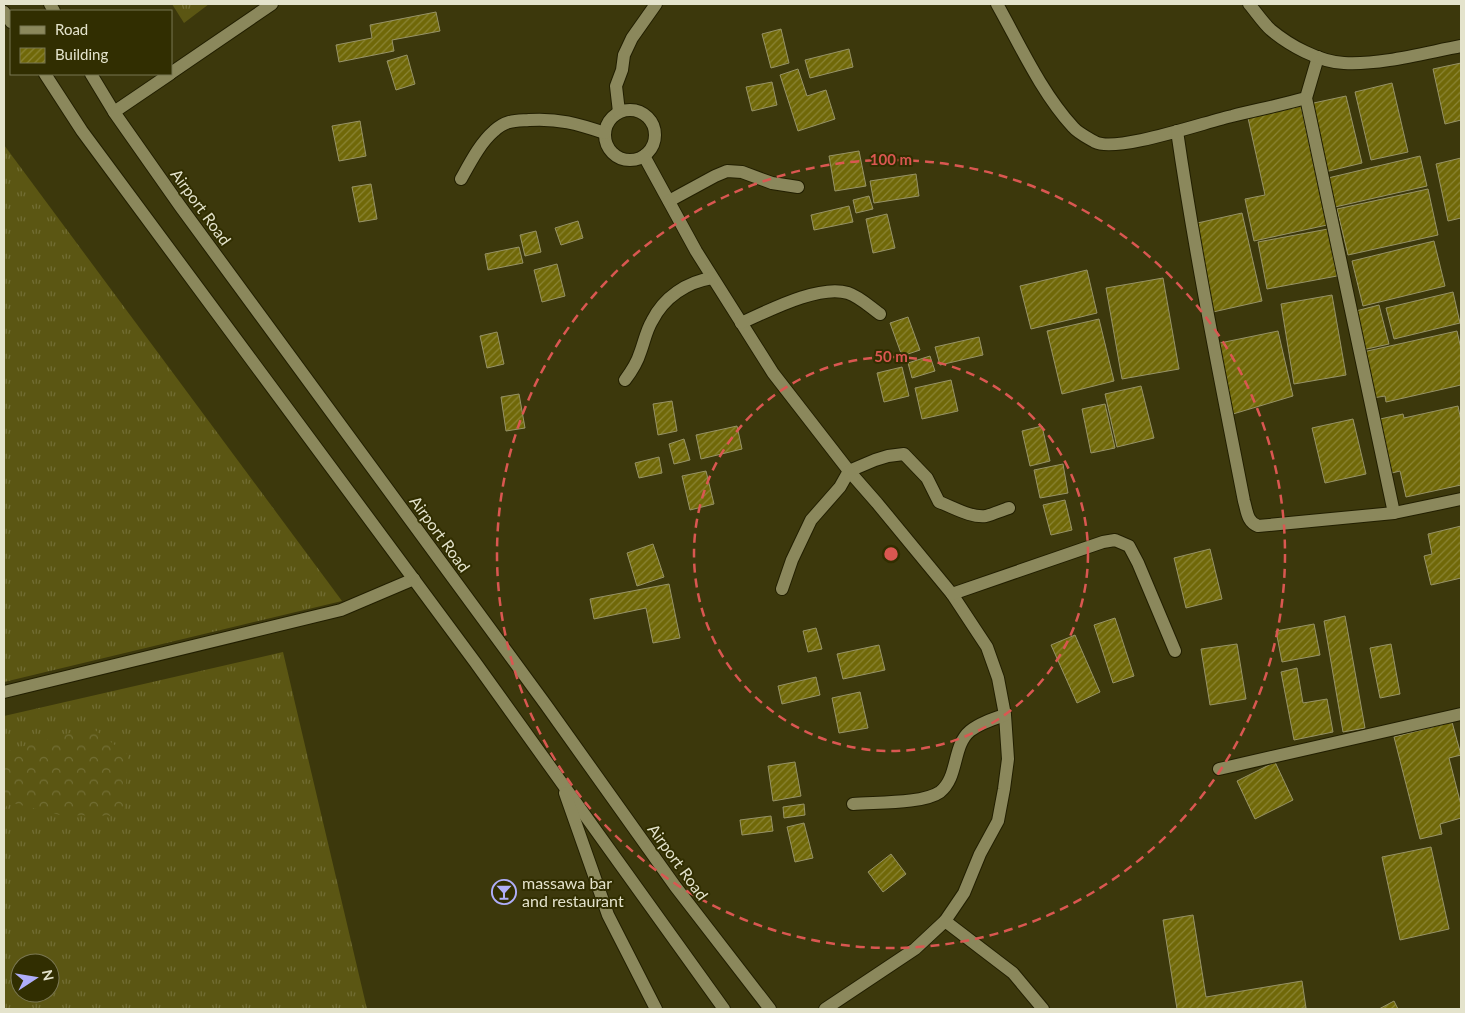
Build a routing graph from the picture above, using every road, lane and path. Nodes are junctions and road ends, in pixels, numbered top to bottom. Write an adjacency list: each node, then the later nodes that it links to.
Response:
1 (272, 4): 7 (street)
2 (656, 4): 13 (street)
3 (997, 4): 14 (street)
4 (1249, 4): 6 (street)
5 (1461, 46): 6 (street)
6 (1318, 57): 11 (street)
7 (172, 72)
8 (46, 75): 28 (street)
9 (92, 75): 12 (street, Airport Road)
10 (167, 75): 12 (street)
11 (1306, 98): 14 (street); 27 (street)
12 (114, 112): 41 (street, Airport Road)
13 (619, 112): 15 (street); 16 (street)
14 (1177, 131): 27 (street)
15 (605, 133): 16 (street); 17 (street)
16 (644, 156): 19 (street)
17 (461, 178)
18 (798, 187): 19 (street)
19 (669, 201): 20 (street)
20 (712, 278): 22 (street); 23 (street)
21 (880, 314): 22 (street)
22 (741, 322): 24 (street)
23 (625, 380)
24 (849, 471): 26 (street); 29 (street); 30 (street)
25 (1461, 499): 27 (street)
26 (1009, 508)
27 (1394, 513)
28 (414, 579): 32 (street); 36 (street)
29 (782, 589)
30 (952, 594): 31 (street); 34 (street)
31 (1175, 651)
32 (4, 692)
33 (1461, 714): 35 (street)
34 (1005, 715): 37 (street); 38 (street)
35 (1219, 770)
36 (560, 779): 39 (street); 40 (street)
37 (854, 804)
38 (945, 921): 42 (street); 43 (street)
39 (656, 1009)
40 (724, 1009)
41 (770, 1009)
42 (825, 1009)
43 (1043, 1009)

